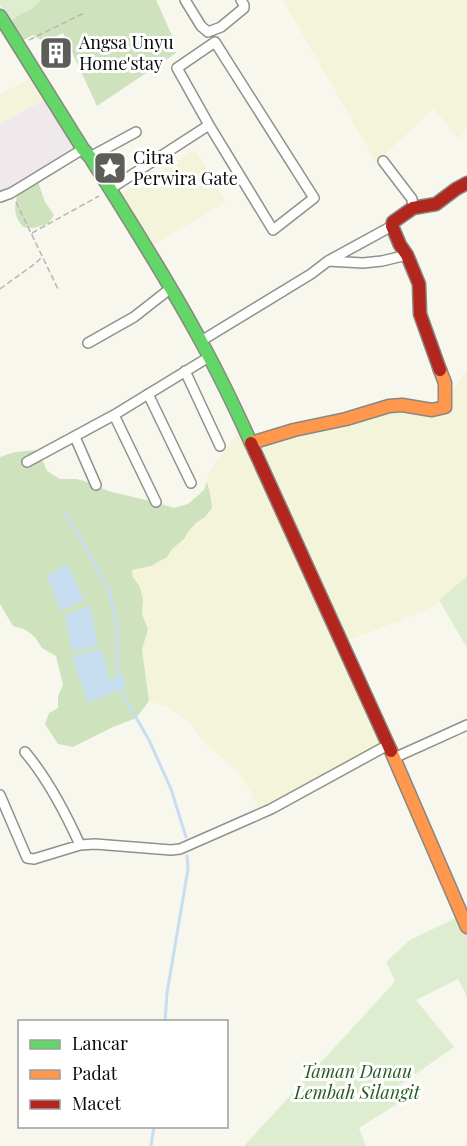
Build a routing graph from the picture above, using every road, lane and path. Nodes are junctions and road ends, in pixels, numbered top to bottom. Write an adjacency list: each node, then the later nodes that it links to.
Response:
1 (185, 0): 2 (street)
2 (241, 0)
3 (84, 13): 5 (path)
4 (0, 16): 5 (street)
5 (18, 45): 8 (street)
6 (209, 124): 6 (street); 11 (street)
7 (136, 132): 8 (street)
8 (86, 153): 11 (street); 12 (street)
9 (383, 161): 14 (street)
10 (467, 183): 14 (street)
11 (110, 189): 16 (path); 20 (street)
12 (11, 193): 13 (street); 16 (path)
13 (0, 197)
14 (413, 208): 15 (street)
15 (392, 226): 17 (street); 19 (street)
16 (31, 234): 18 (path)
17 (407, 255): 19 (street); 30 (street)
18 (42, 257): 21 (path); 22 (path)
19 (328, 261): 23 (street)
20 (171, 288): 23 (street); 24 (street)
21 (0, 289)
22 (57, 289)
23 (201, 341): 25 (street)
24 (88, 343)
25 (209, 357): 26 (street); 30 (street)
26 (185, 371): 27 (street); 31 (street)
27 (148, 394): 28 (street); 33 (street)
28 (114, 415): 29 (street); 35 (street)
29 (75, 437): 32 (street); 34 (street)
30 (251, 443): 37 (street)
31 (220, 446)
32 (27, 462)
33 (191, 483)
34 (96, 485)
35 (156, 502)
36 (467, 726): 39 (street)
37 (388, 745): 39 (street); 41 (street)
38 (25, 752): 41 (street)
39 (394, 758): 42 (street)
40 (0, 795): 41 (street)
41 (80, 845)
42 (467, 927)

